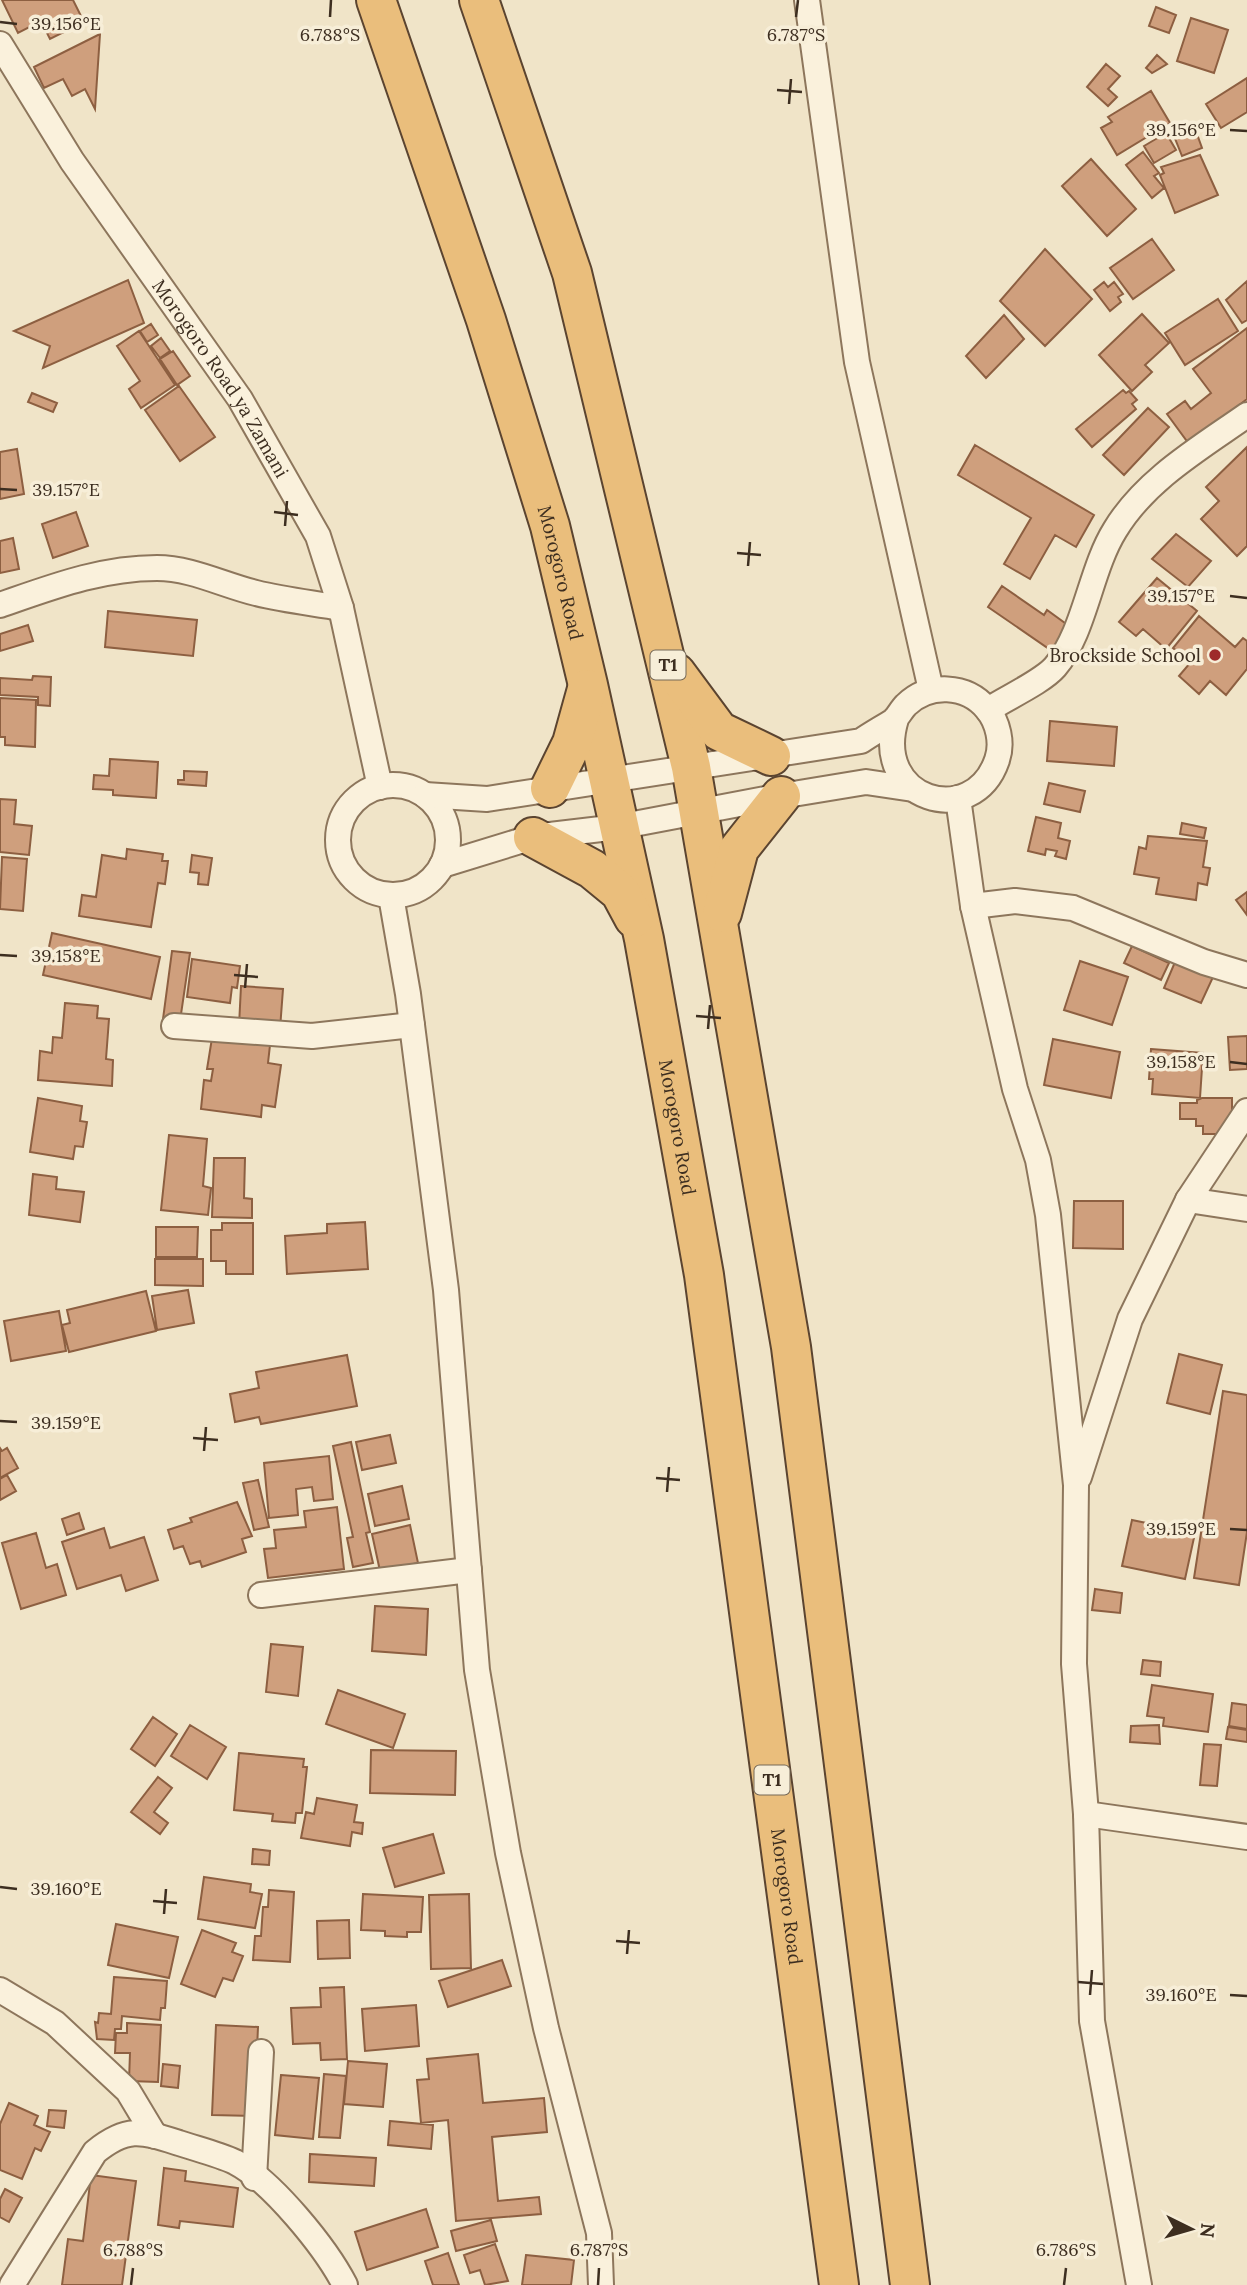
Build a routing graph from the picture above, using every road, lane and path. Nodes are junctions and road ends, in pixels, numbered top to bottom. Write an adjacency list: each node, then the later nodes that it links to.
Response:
1 (376, 0): 9 (highway, Morogoro Road / T1)
2 (479, 0): 8 (highway, T1)
3 (807, 0): 10 (street)
4 (0, 44): 7 (street, Morogoro Road ya Zamani)
5 (1247, 415): 11 (street)
6 (0, 605): 7 (street)
7 (341, 608): 16 (street, Morogoro Road ya Zamani)
8 (666, 660): 13 (highway); 14 (highway, T1)
9 (589, 685): 15 (highway, Morogoro Road / T1); 17 (highway)
10 (931, 690): 11 (street); 12 (street)
11 (988, 710): 21 (street)
12 (896, 719): 13 (street); 18 (street)
13 (771, 756): 14 (street)
14 (691, 767): 15 (street); 22 (highway, T1)
15 (609, 779): 17 (street); 23 (highway, Morogoro Road / T1)
16 (380, 787): 19 (street); 26 (street)
17 (550, 788): 19 (street)
18 (913, 789): 20 (street); 21 (street)
19 (425, 795): 25 (street)
20 (781, 796): 22 (street); 28 (highway)
21 (958, 798): 27 (street)
22 (699, 813): 23 (street); 28 (highway, T1)
23 (618, 827): 24 (street); 29 (highway, Morogoro Road / T1)
24 (533, 837): 25 (street); 29 (highway)
25 (442, 865): 26 (street)
26 (391, 896): 31 (street)
27 (974, 906): 30 (street); 36 (street)
28 (719, 924): 49 (highway, T1)
29 (644, 939): 48 (highway, Morogoro Road / T1)
30 (1247, 975)
31 (412, 1025): 32 (street); 37 (street)
32 (174, 1026)
33 (1247, 1111): 34 (street)
34 (1188, 1199): 35 (street); 36 (street)
35 (1247, 1209)
36 (1076, 1485): 39 (street)
37 (469, 1570): 38 (street); 47 (street)
38 (261, 1595)
39 (1086, 1814): 40 (street); 50 (street)
40 (1247, 1837)
41 (0, 1990): 43 (street)
42 (261, 2052): 44 (street)
43 (155, 2136): 44 (street); 45 (street)
44 (254, 2178): 46 (street)
45 (12, 2285)
46 (345, 2285)
47 (601, 2285)
48 (839, 2285)
49 (910, 2285)
50 (1139, 2285)

